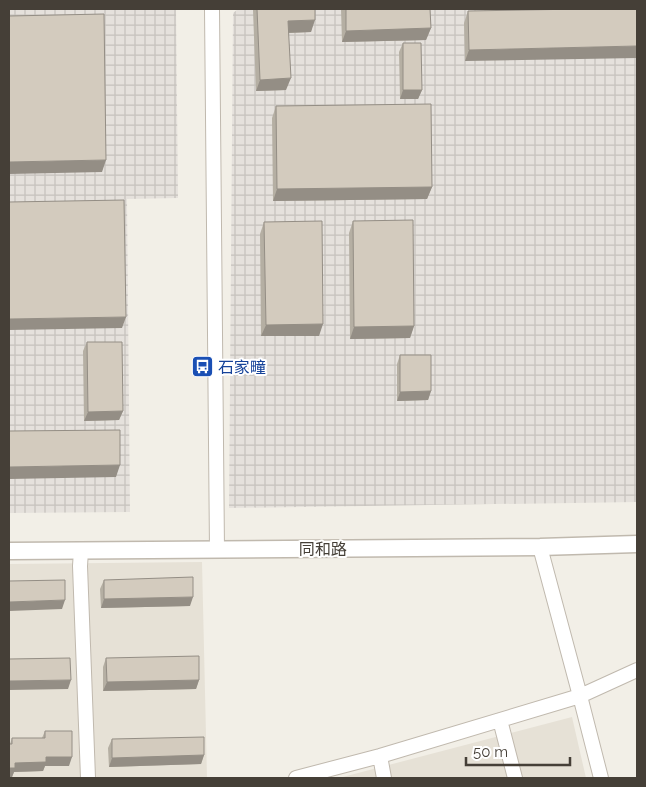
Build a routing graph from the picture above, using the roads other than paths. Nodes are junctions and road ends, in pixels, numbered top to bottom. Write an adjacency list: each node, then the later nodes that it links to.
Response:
1 (212, 9): 4 (street)
2 (637, 544): 3 (street, 同和路)
3 (540, 547): 4 (street, 同和路); 8 (street)
4 (217, 550): 6 (street, 同和路)
5 (9, 551): 6 (street, 同和路)
6 (81, 551): 11 (street)
7 (637, 670): 8 (street)
8 (580, 696): 9 (street); 15 (street)
9 (500, 720): 10 (street); 14 (street)
10 (380, 756): 12 (street); 13 (street)
11 (88, 778)
12 (296, 778)
13 (384, 778)
14 (515, 778)
15 (601, 778)

